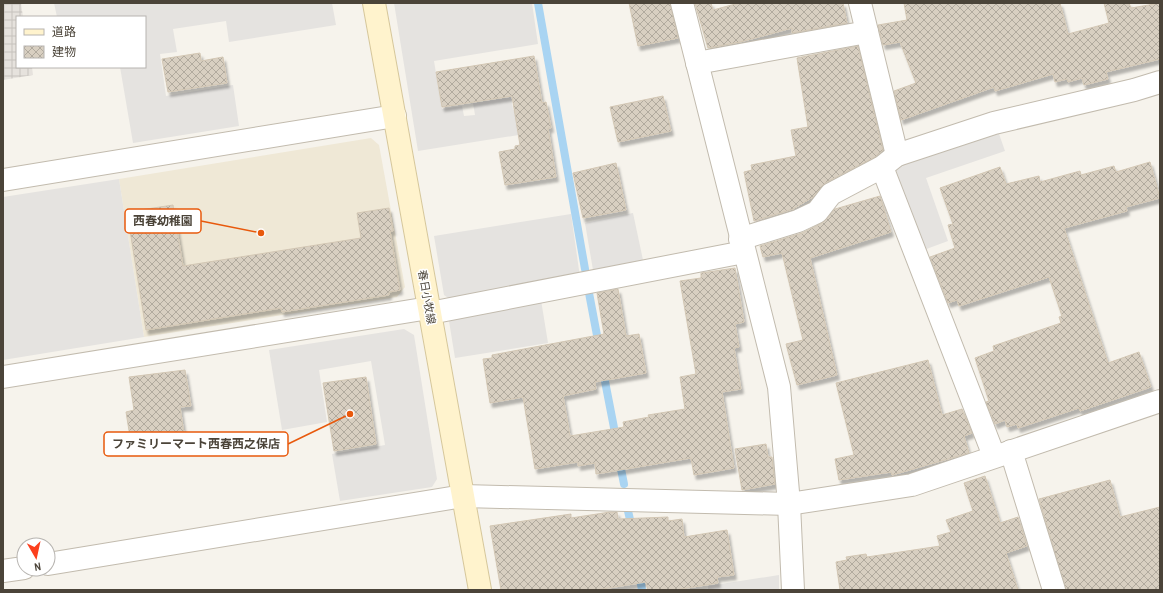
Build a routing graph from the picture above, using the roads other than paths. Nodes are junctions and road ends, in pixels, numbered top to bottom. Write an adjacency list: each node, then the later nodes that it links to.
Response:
1 (374, 3): 7 (main road, 春日小牧線)
2 (682, 3): 5 (street)
3 (860, 3): 4 (street)
4 (867, 32): 5 (street); 8 (street)
5 (697, 63): 10 (street)
6 (1160, 82): 8 (street)
7 (395, 116): 9 (street); 11 (main road, 春日小牧線)
8 (890, 161): 10 (street); 14 (street)
9 (3, 180)
10 (742, 245): 11 (street); 16 (street)
11 (430, 310): 12 (street); 15 (main road, 春日小牧線)
12 (3, 377)
13 (1160, 401): 14 (street)
14 (1003, 454): 16 (street); 22 (street)
15 (463, 496): 16 (street); 17 (street); 20 (main road, 春日小牧線)
16 (790, 504): 21 (street)
17 (56, 563)
18 (16, 569): 19 (street)
19 (3, 571)
20 (480, 590)
21 (793, 590)
22 (1054, 590)

